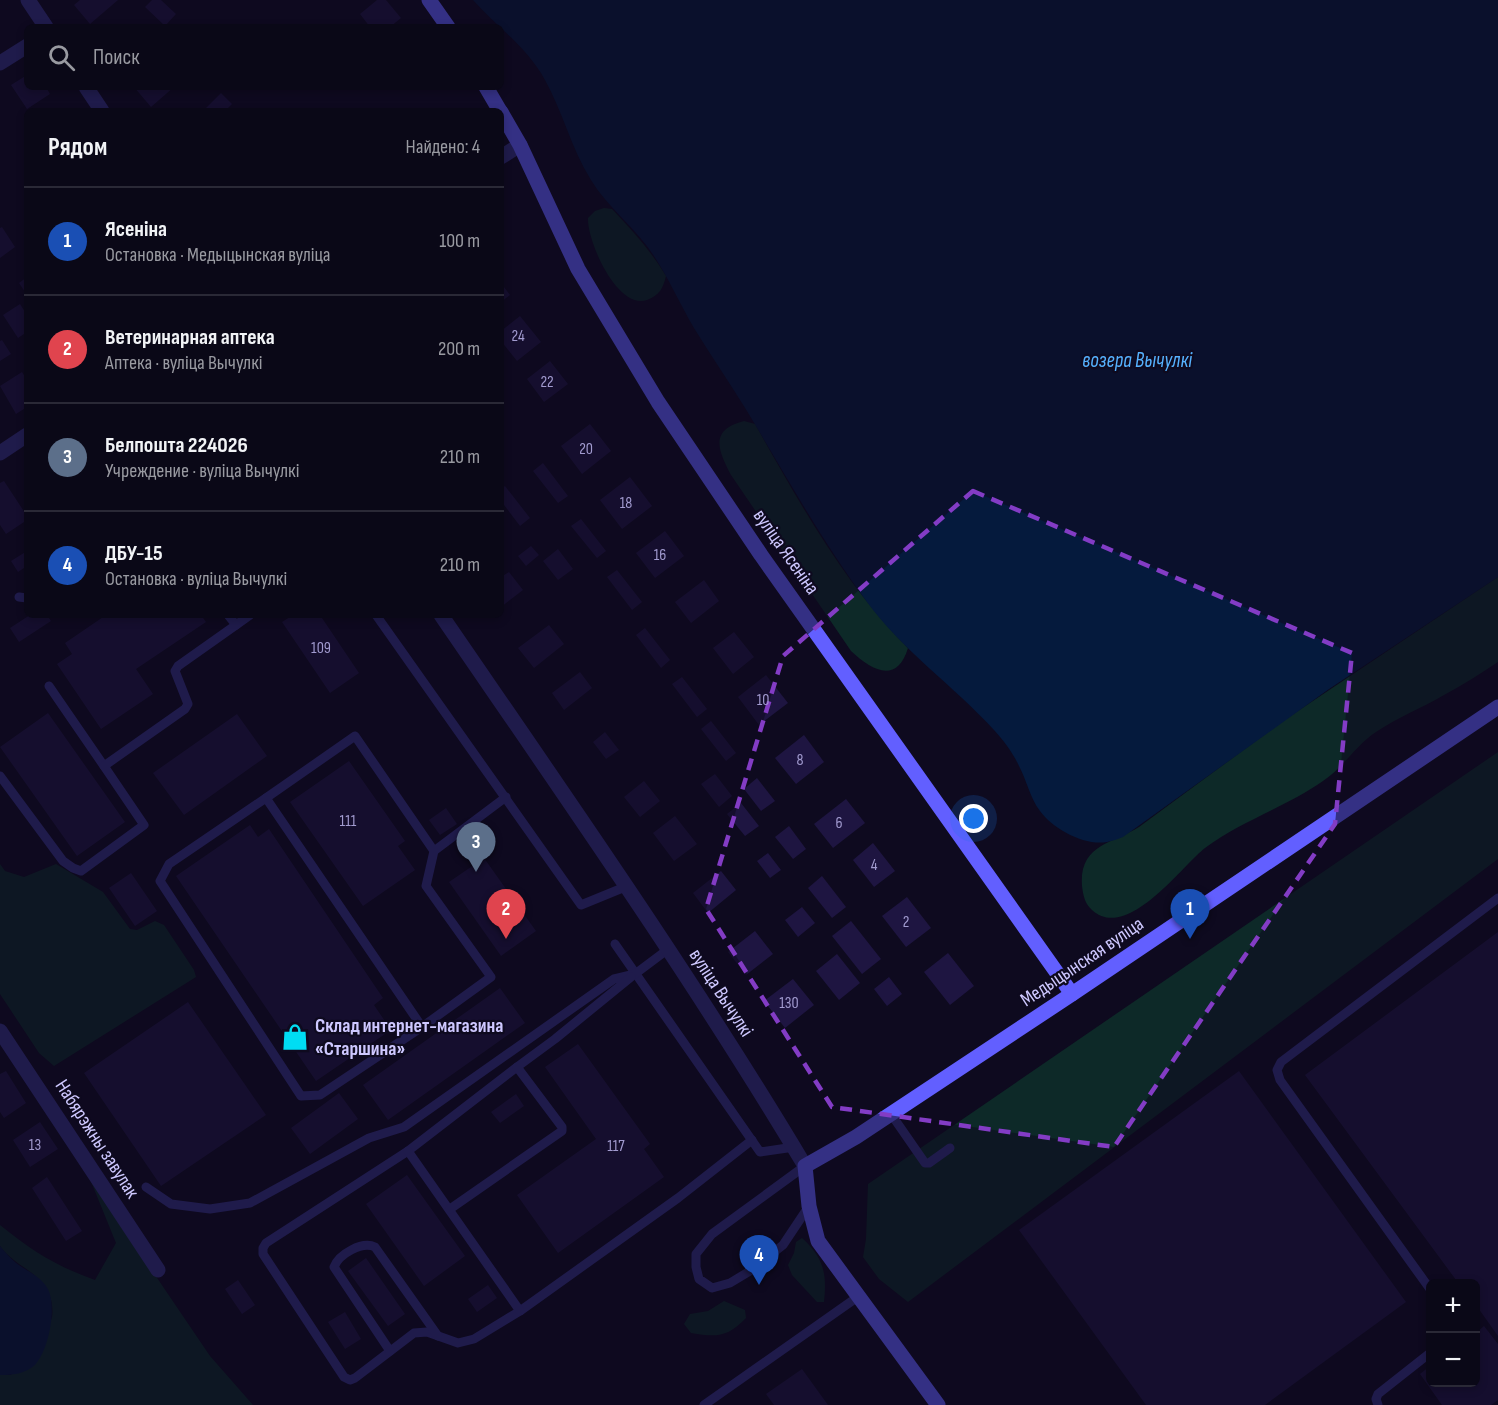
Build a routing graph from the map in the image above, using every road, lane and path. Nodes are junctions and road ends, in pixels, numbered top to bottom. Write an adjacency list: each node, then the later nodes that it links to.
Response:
1 (28, 0): 3 (street)
2 (429, 0): 4 (street)
3 (44, 24)
4 (445, 24)
5 (24, 48): 6 (street)
6 (0, 63)
7 (88, 90): 9 (street)
8 (488, 90): 10 (street, вуліца Ясеніна)
9 (100, 108)
10 (499, 108)
11 (504, 117): 12 (street, вуліца Ясеніна)
12 (520, 145): 13 (street); 33 (street, вуліца Ясеніна)
13 (504, 155)
14 (24, 437): 15 (street)
15 (0, 453)
16 (230, 618): 20 (lane)
17 (246, 618): 20 (lane)
18 (378, 618): 25 (lane)
19 (443, 618): 28 (street, вуліца Вычулкі)
20 (236, 625): 23 (lane)
21 (49, 686): 23 (lane)
22 (1498, 707): 33 (street, Медыцынская вуліца)
23 (104, 766): 24 (lane)
24 (0, 776)
25 (506, 797): 27 (lane); 28 (lane)
26 (267, 798): 27 (lane); 34 (lane); 34 (lane)
27 (434, 851): 34 (lane)
28 (625, 887): 31 (street, вуліца Вычулкі)
29 (1498, 898): 47 (lane)
30 (615, 944): 32 (lane)
31 (667, 950): 32 (lane); 39 (street, вуліца Вычулкі)
32 (635, 974): 36 (lane); 38 (lane); 43 (lane)
33 (1072, 994): 37 (street, Медыцынская вуліца)
34 (422, 1027)
35 (0, 1031): 46 (street, Набярэжны завулак)
36 (517, 1067): 41 (lane); 45 (lane)
37 (891, 1114): 40 (lane); 42 (street, Медыцынская вуліца)
38 (752, 1140): 39 (lane); 49 (lane)
39 (794, 1147): 42 (street, вуліца Вычулкі)
40 (951, 1148)
41 (408, 1150): 45 (lane); 51 (lane)
42 (805, 1166): 44 (street, вуліца Вычулкі); 44 (lane)
43 (146, 1187)
44 (808, 1206): 48 (street, вуліца Вычулкі)
45 (450, 1209): 49 (lane)
46 (158, 1270)
47 (1426, 1282)
48 (859, 1296): 53 (lane); 54 (street, вуліца Вычулкі)
49 (520, 1311): 50 (lane)
50 (438, 1336): 51 (lane); 51 (lane)
51 (390, 1351)
52 (1426, 1357): 55 (lane)
53 (704, 1405)
54 (938, 1405)
55 (1378, 1405)

